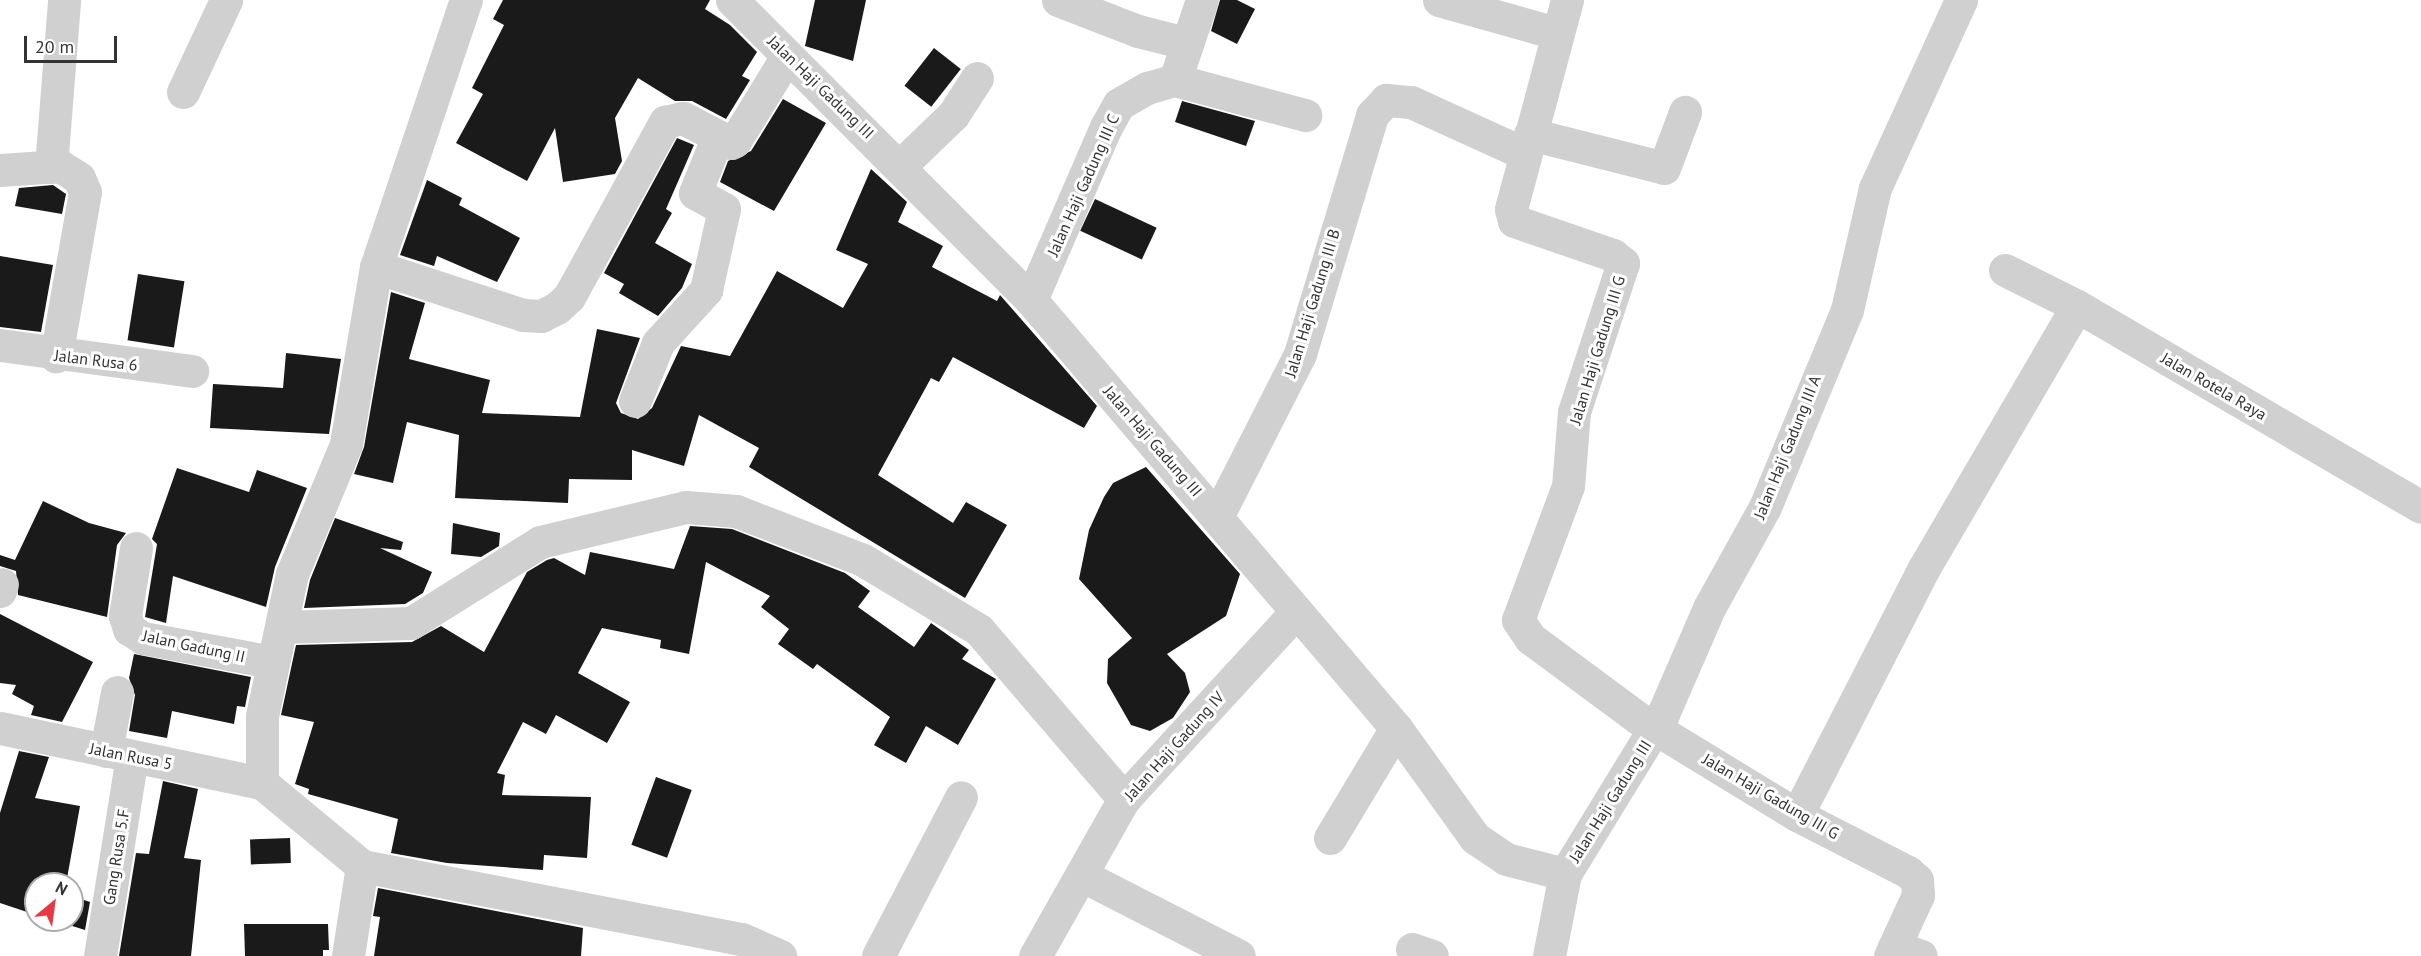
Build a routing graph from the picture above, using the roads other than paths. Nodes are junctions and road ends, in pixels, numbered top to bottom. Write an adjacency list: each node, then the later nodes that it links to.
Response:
1 (64, 0): 21 (street)
2 (226, 0): 15 (street)
3 (466, 0): 23 (street)
4 (1058, 0): 11 (street)
5 (1202, 0): 11 (street)
6 (1439, 0): 10 (street)
7 (1567, 0): 10 (street, Jalan Haji Gadung III G)
8 (1961, 0): 40 (street, Jalan Haji Gadung III A)
9 (748, 6): 12 (street, Jalan Haji Gadung III)
10 (1557, 33): 19 (street, Jalan Haji Gadung III G)
11 (1185, 43): 14 (street)
12 (787, 56): 18 (street); 20 (street, Jalan Haji Gadung III)
13 (977, 78): 20 (street)
14 (1175, 80): 17 (street); 25 (street, Jalan Haji Gadung III C)
15 (183, 92)
16 (1685, 112): 19 (street)
17 (1305, 115)
18 (718, 136): 23 (street); 30 (street)
19 (1527, 144): 32 (street, Jalan Haji Gadung III B); 40 (street, Jalan Haji Gadung III G)
20 (900, 166): 25 (street, Jalan Haji Gadung III)
21 (51, 167): 22 (street); 28 (street)
22 (0, 170)
23 (376, 267): 35 (street)
24 (2005, 270): 26 (street, Jalan Rotela Raya)
25 (1031, 300): 32 (street, Jalan Haji Gadung III)
26 (2077, 306): 31 (street, Jalan Rotela Raya); 45 (street)
27 (0, 345): 28 (street, Jalan Rusa 6)
28 (56, 356): 29 (street, Jalan Rusa 6)
29 (192, 371)
30 (635, 401)
31 (2421, 507)
32 (1218, 515): 34 (street, Jalan Haji Gadung III)
33 (136, 548): 36 (street, Jalan Gadung II)
34 (1296, 612): 39 (street, Jalan Haji Gadung III); 44 (street, Jalan Haji Gadung IV)
35 (283, 627): 36 (street); 44 (street)
36 (272, 662): 42 (street)
37 (117, 692): 41 (street, Gang Rusa 5.F)
38 (0, 728): 41 (street, Jalan Rusa 5)
39 (1396, 728): 46 (street); 48 (street, Jalan Haji Gadung III)
40 (1655, 728): 45 (street, Jalan Haji Gadung III G); 48 (street, Jalan Haji Gadung III)
41 (119, 754): 42 (street, Jalan Rusa 5); 51 (street, Gang Rusa 5.F)
42 (262, 783): 47 (street)
43 (961, 797): 54 (street)
44 (1124, 799): 49 (street, Jalan Haji Gadung IV)
45 (1797, 815): 50 (street, Jalan Haji Gadung III G)
46 (1330, 838)
47 (362, 866): 52 (street); 53 (street)
48 (1565, 874): 57 (street, Jalan Haji Gadung III)
49 (1083, 876): 55 (street, Jalan Haji Gadung IV); 56 (street)
50 (1902, 953)
51 (100, 956)
52 (348, 956)
53 (780, 956)
54 (878, 956)
55 (1035, 956)
56 (1239, 956)
57 (1549, 956)

